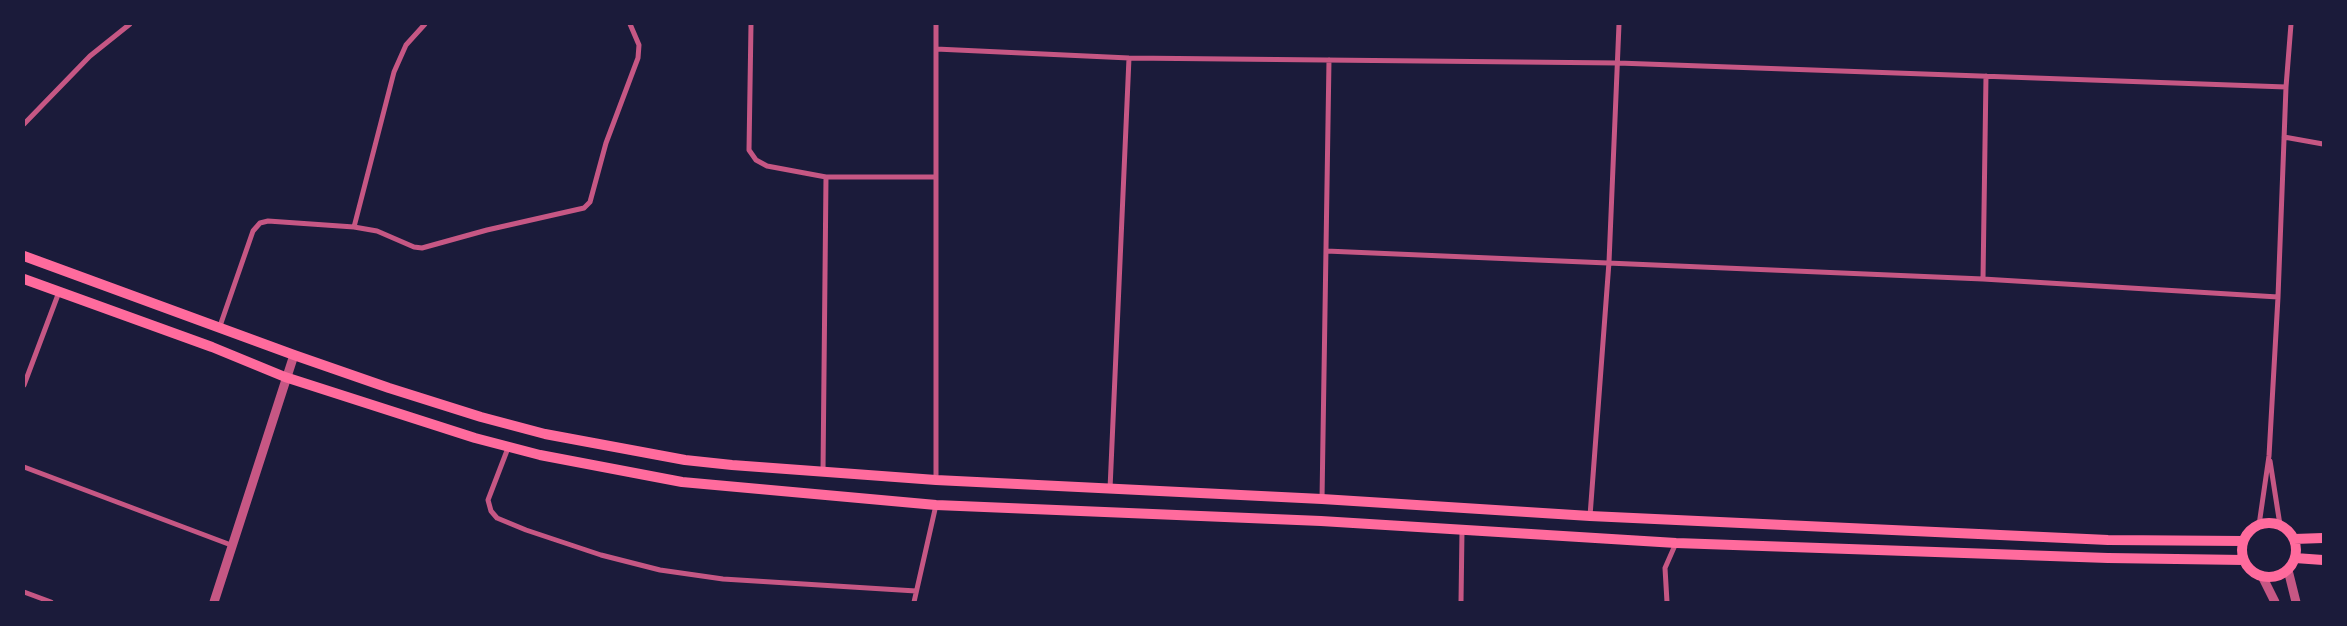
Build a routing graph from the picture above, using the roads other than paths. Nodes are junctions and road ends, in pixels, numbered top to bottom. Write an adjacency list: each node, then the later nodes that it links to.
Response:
1 (130, 24): 14 (street)
2 (425, 24): 19 (street)
3 (630, 24): 19 (street)
4 (751, 24): 17 (street)
5 (936, 24): 8 (street)
6 (1619, 24): 11 (street)
7 (2291, 24): 13 (street)
8 (936, 50): 9 (street); 18 (street)
9 (1129, 58): 10 (street); 36 (street)
10 (1329, 60): 11 (street); 20 (street)
11 (1618, 63): 12 (street); 22 (street)
12 (1986, 76): 13 (street); 24 (street)
13 (2286, 87): 15 (street)
14 (24, 124)
15 (2284, 137): 16 (street); 26 (street)
16 (2323, 144)
17 (826, 177): 18 (street); 34 (street)
18 (936, 177): 35 (street)
19 (354, 227): 27 (street)
20 (1326, 251): 22 (street); 37 (street)
21 (24, 256): 27 (main road)
22 (1609, 262): 24 (street); 39 (street)
23 (24, 279): 25 (main road)
24 (1983, 279): 26 (street)
25 (59, 292): 29 (main road); 30 (street)
26 (2278, 298): 32 (street)
27 (220, 326): 28 (main road)
28 (294, 355): 29 (street); 34 (main road)
29 (285, 377): 31 (main road); 47 (street)
30 (24, 385)
31 (508, 448): 38 (main road); 53 (street)
32 (2269, 456): 40 (street); 41 (street)
33 (24, 466): 47 (street)
34 (823, 471): 35 (main road)
35 (936, 480): 36 (main road)
36 (1110, 490): 37 (main road)
37 (1322, 499): 39 (main road)
38 (936, 505): 42 (main road); 53 (street)
39 (1590, 516): 45 (main road)
40 (2280, 524): 41 (main road); 44 (main road)
41 (2258, 525): 45 (main road)
42 (1462, 531): 46 (main road); 58 (street)
43 (2323, 538): 44 (main road)
44 (2294, 539): 48 (main road)
45 (2243, 541): 49 (main road)
46 (1676, 544): 49 (main road); 59 (street)
47 (231, 545): 56 (street)
48 (2295, 558): 50 (main road); 51 (main road)
49 (2244, 560): 52 (main road)
50 (2323, 560)
51 (2288, 570): 52 (main road); 61 (street)
52 (2262, 576): 60 (street)
53 (916, 591): 57 (street)
54 (24, 592): 55 (street)
55 (51, 602)
56 (214, 602)
57 (914, 602)
58 (1461, 602)
59 (1667, 602)
60 (2275, 602)
61 (2296, 602)

